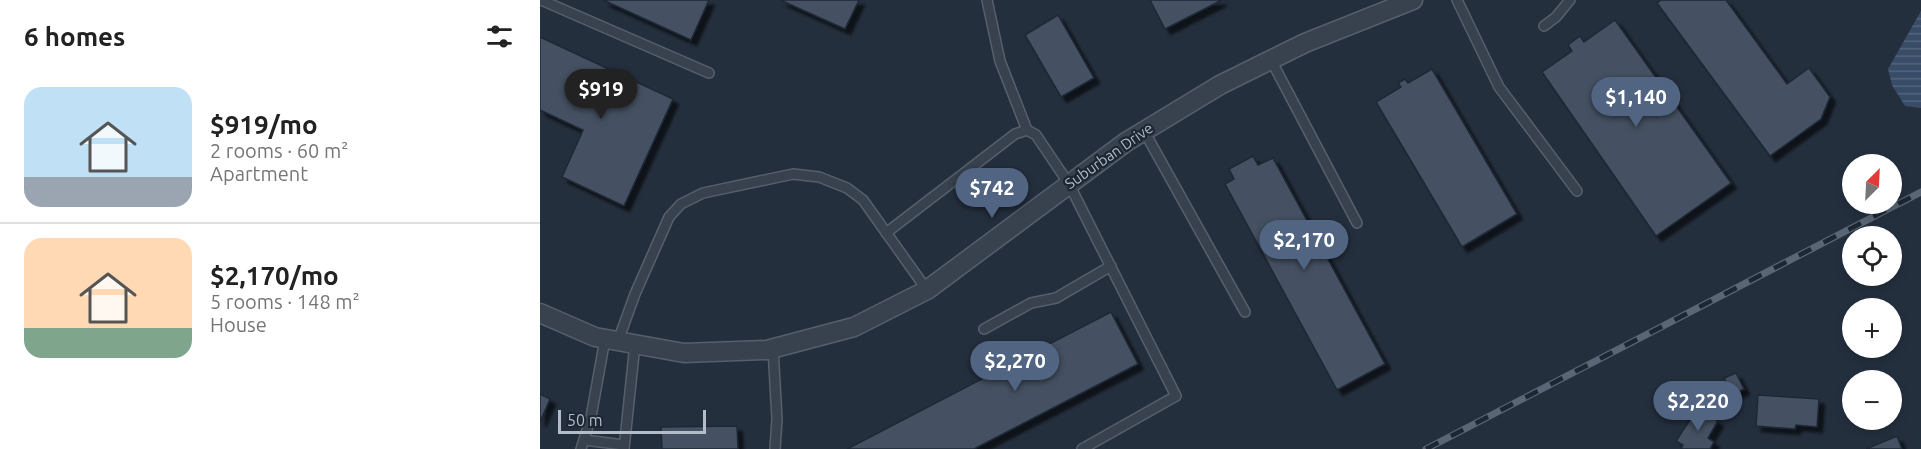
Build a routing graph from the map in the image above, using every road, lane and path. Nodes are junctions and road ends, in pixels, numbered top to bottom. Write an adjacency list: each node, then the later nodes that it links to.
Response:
1 (541, 0): 9 (lane)
2 (987, 0): 10 (lane)
3 (1413, 0): 6 (street, Suburban Drive)
4 (1457, 0): 13 (lane)
5 (1570, 0): 7 (lane)
6 (1389, 4): 8 (street, Suburban Drive)
7 (1544, 26)
8 (1271, 60): 11 (street, Suburban Drive); 14 (lane)
9 (709, 73)
10 (1027, 130): 12 (lane); 15 (lane)
11 (1144, 131): 12 (street, Suburban Drive); 18 (lane)
12 (1069, 184): 16 (lane); 17 (street, Suburban Drive)
13 (1577, 191)
14 (1357, 223)
15 (886, 233): 17 (lane); 21 (lane)
16 (1111, 266): 20 (lane); 26 (lane)
17 (927, 290): 22 (street, Suburban Drive)
18 (1245, 312)
19 (540, 313): 21 (street, Suburban Drive)
20 (984, 329)
21 (619, 341): 22 (street, Suburban Drive); 23 (lane); 24 (lane)
22 (773, 348): 25 (lane)
23 (583, 444): 24 (lane)
24 (624, 447)
25 (775, 449)
26 (1082, 449)

